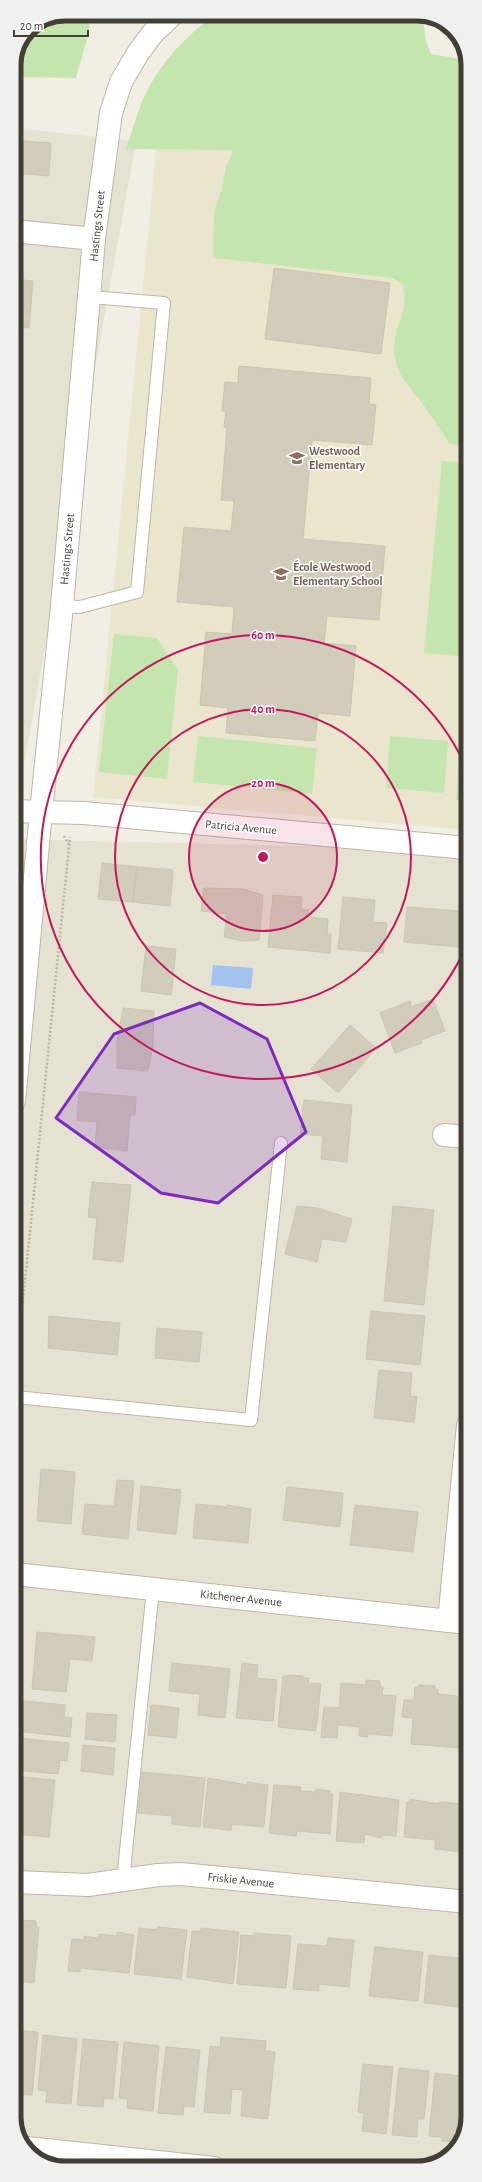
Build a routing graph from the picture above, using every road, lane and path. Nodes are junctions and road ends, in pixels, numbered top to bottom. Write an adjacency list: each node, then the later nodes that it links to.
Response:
1 (166, 21): 3 (street, Hastings Street)
2 (21, 232): 3 (street)
3 (94, 239): 4 (street, Hastings Street)
4 (90, 297): 5 (street, Hastings Street); 5 (lane)
5 (62, 606): 7 (street, Hastings Street)
6 (21, 811): 7 (street, Patricia Avenue)
7 (41, 812): 9 (street, Patricia Avenue); 10 (street, Hastings Street)
8 (70, 836): 14 (path)
9 (461, 847)
10 (21, 1026)
11 (444, 1135): 12 (street)
12 (461, 1137)
13 (281, 1143): 15 (lane)
14 (21, 1322)
15 (21, 1398)
16 (461, 1563): 19 (street)
17 (21, 1575): 18 (street, Kitchener Avenue)
18 (153, 1589): 19 (street, Kitchener Avenue); 20 (lane)
19 (458, 1622)
20 (123, 1880): 21 (street, Friskie Avenue); 22 (street, Friskie Avenue)
21 (21, 1882)
22 (461, 1901)
23 (35, 2149): 24 (street)
24 (149, 2161)

